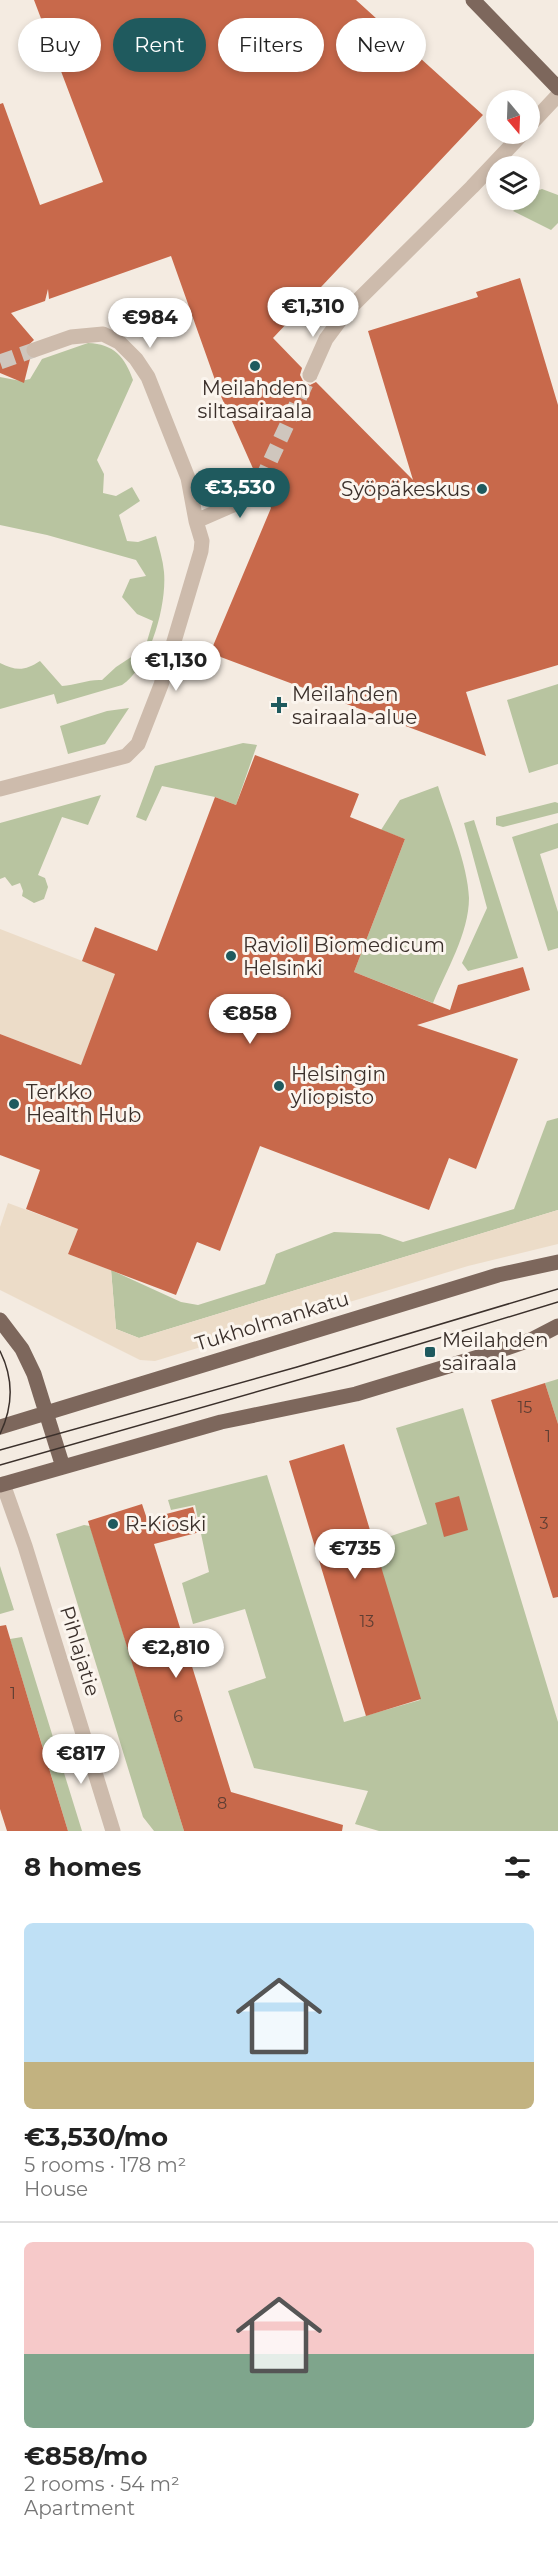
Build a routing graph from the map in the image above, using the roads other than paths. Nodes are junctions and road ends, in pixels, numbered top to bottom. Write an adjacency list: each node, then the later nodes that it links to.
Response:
1 (473, 0): 2 (main road)
2 (558, 88)
3 (558, 95): 4 (street)
4 (540, 114)
5 (513, 144): 7 (street)
6 (34, 350): 9 (street)
7 (310, 375)
8 (261, 481): 9 (street)
9 (196, 521): 10 (street)
10 (0, 789)
11 (558, 1262): 14 (main road, Tukholmankatu)
12 (0, 1320): 14 (main road)
13 (558, 1326): 16 (main road)
14 (46, 1412): 15 (main road, Tukholmankatu); 16 (main road)
15 (0, 1427)
16 (63, 1467): 17 (main road)
17 (1, 1482): 18 (street, Pihlajatie)
18 (113, 1831)

